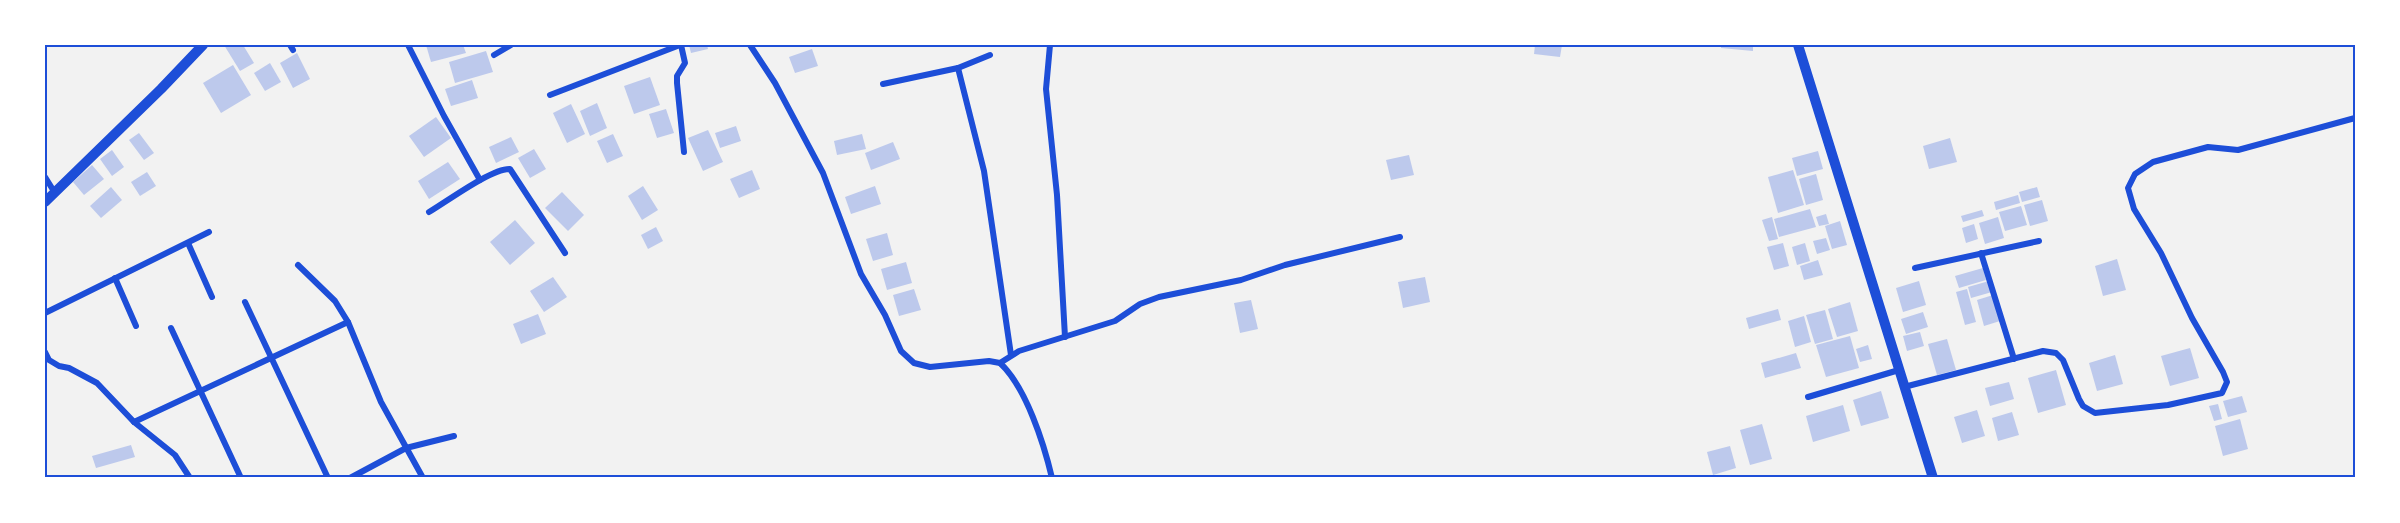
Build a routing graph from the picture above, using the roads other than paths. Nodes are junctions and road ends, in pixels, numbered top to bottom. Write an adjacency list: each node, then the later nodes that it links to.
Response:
1 (203, 45): 17 (street)
2 (408, 45): 16 (street)
3 (511, 45): 8 (street)
4 (680, 45): 12 (street); 14 (street)
5 (750, 45): 40 (street)
6 (1050, 45): 35 (street)
7 (1798, 45): 41 (street)
8 (494, 55)
9 (990, 55): 10 (street)
10 (958, 68): 11 (street); 37 (street)
11 (883, 84)
12 (550, 95)
13 (2355, 118): 39 (street)
14 (684, 152)
15 (45, 177): 17 (street)
16 (480, 180): 19 (street); 25 (street)
17 (56, 193): 18 (street)
18 (45, 202)
19 (429, 212)
20 (209, 232): 23 (street)
21 (1400, 237): 35 (street)
22 (2039, 241): 24 (street)
23 (188, 243): 28 (street); 29 (street)
24 (1981, 253): 27 (street); 39 (street)
25 (565, 254)
26 (298, 265): 32 (street)
27 (1915, 268)
28 (115, 279): 31 (street); 33 (street)
29 (212, 297)
30 (245, 302): 38 (street)
31 (45, 313)
32 (348, 322): 38 (street); 47 (street)
33 (136, 326)
34 (171, 327): 43 (street)
35 (1065, 337): 37 (street)
36 (45, 352): 45 (street)
37 (1011, 355): 40 (street)
38 (271, 358): 43 (street); 50 (street)
39 (2014, 359): 42 (street)
40 (1000, 363): 53 (street)
41 (1899, 370): 42 (street); 44 (street)
42 (1904, 387): 54 (street)
43 (200, 391): 45 (street); 49 (street)
44 (1808, 397)
45 (134, 422): 48 (street)
46 (454, 436): 47 (street)
47 (406, 448): 51 (street); 52 (street)
48 (190, 478)
49 (241, 478)
50 (328, 478)
51 (350, 478)
52 (423, 478)
53 (1052, 478)
54 (1933, 478)

